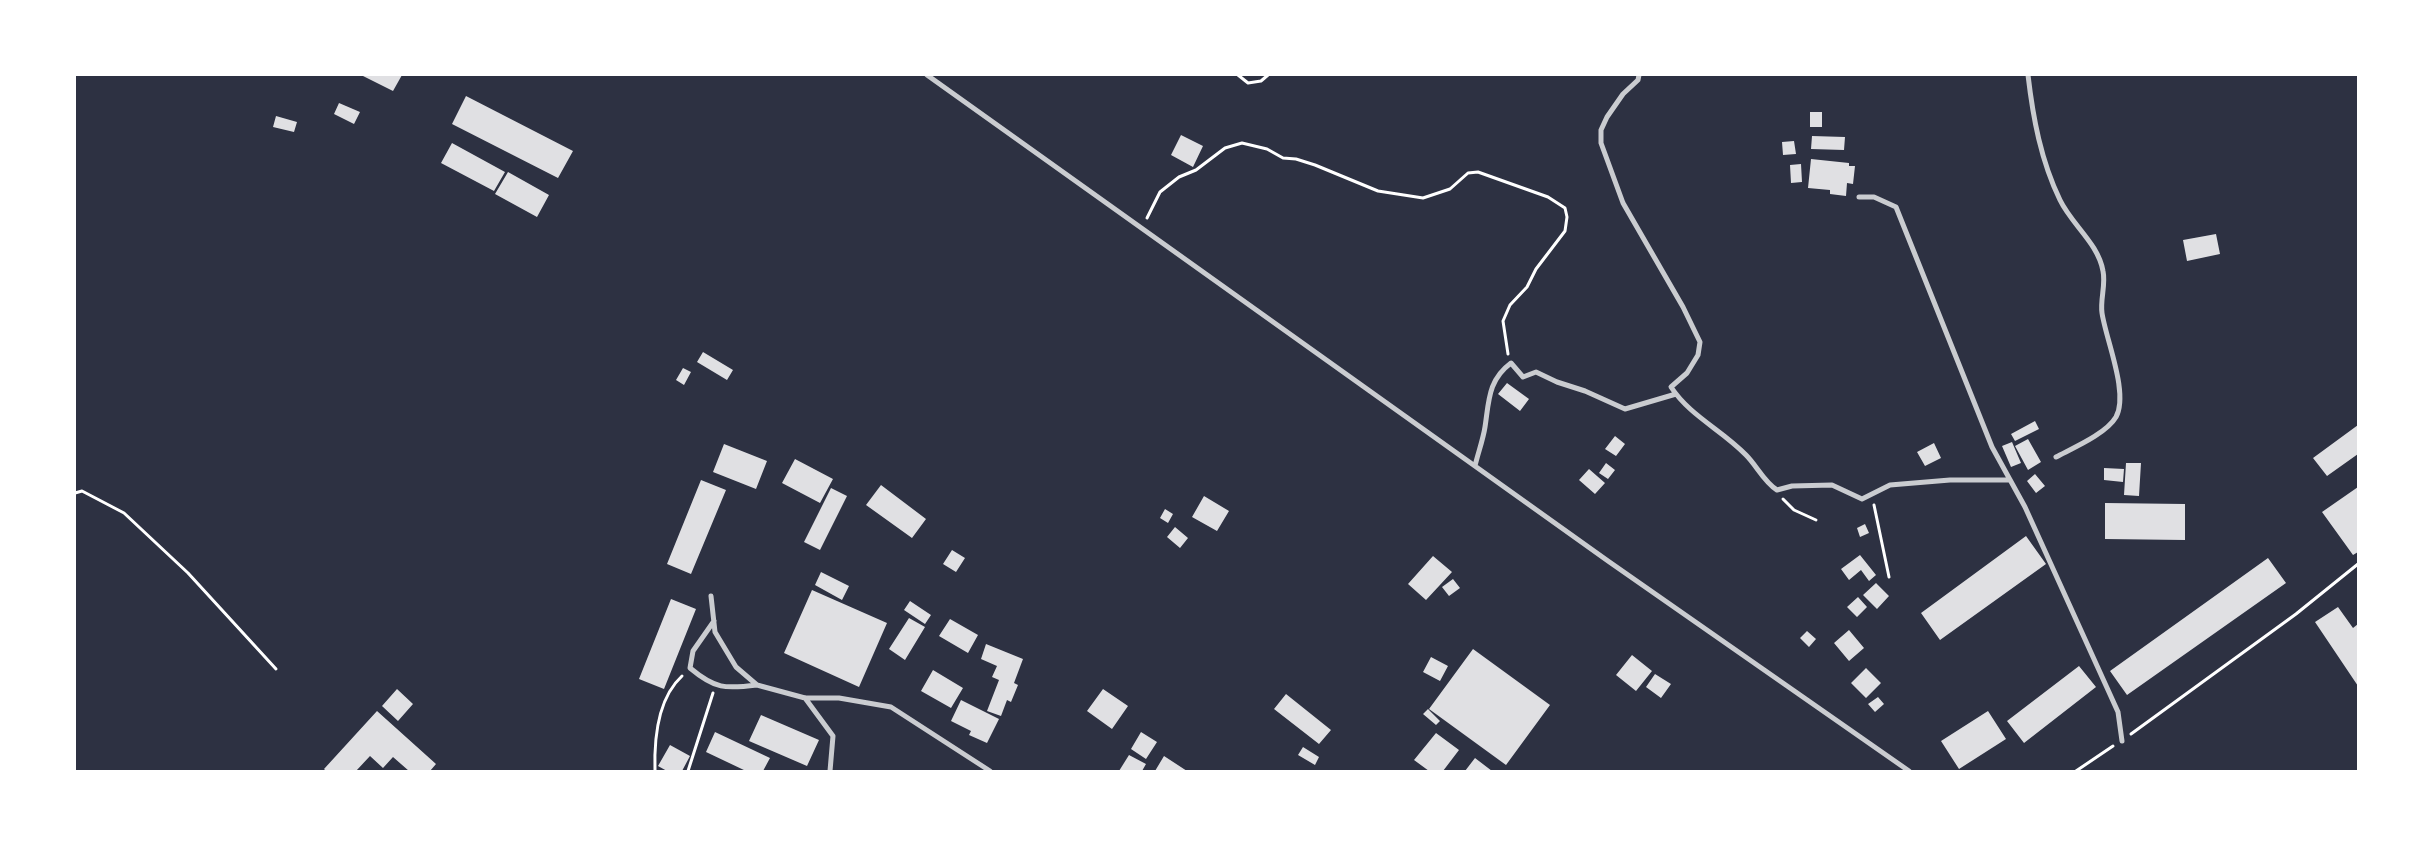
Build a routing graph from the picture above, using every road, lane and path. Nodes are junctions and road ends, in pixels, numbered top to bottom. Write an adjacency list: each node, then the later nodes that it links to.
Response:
1 (927, 75): 7 (street)
2 (1238, 75): 3 (path)
3 (1268, 75)
4 (1639, 75): 9 (street)
5 (2028, 75): 10 (street)
6 (1859, 197): 12 (street)
7 (1143, 228): 8 (path); 11 (street)
8 (1511, 363): 9 (street); 11 (street)
9 (1676, 394): 13 (street)
10 (2056, 456)
11 (1474, 466): 31 (street)
12 (2010, 480): 15 (street); 26 (street)
13 (1777, 490): 15 (street); 16 (path)
14 (75, 493): 22 (path)
15 (1870, 495): 18 (path)
16 (1816, 520)
17 (2358, 564): 26 (path)
18 (1889, 577)
19 (711, 596): 20 (street)
20 (714, 620): 21 (street); 23 (street)
21 (690, 668): 24 (street); 27 (path)
22 (276, 669)
23 (757, 685): 24 (street); 25 (street)
24 (715, 687): 28 (path)
25 (805, 698): 29 (street); 30 (street)
26 (2122, 741): 32 (path)
27 (655, 771)
28 (688, 771)
29 (830, 771)
30 (990, 771)
31 (1909, 771)
32 (2076, 771)

